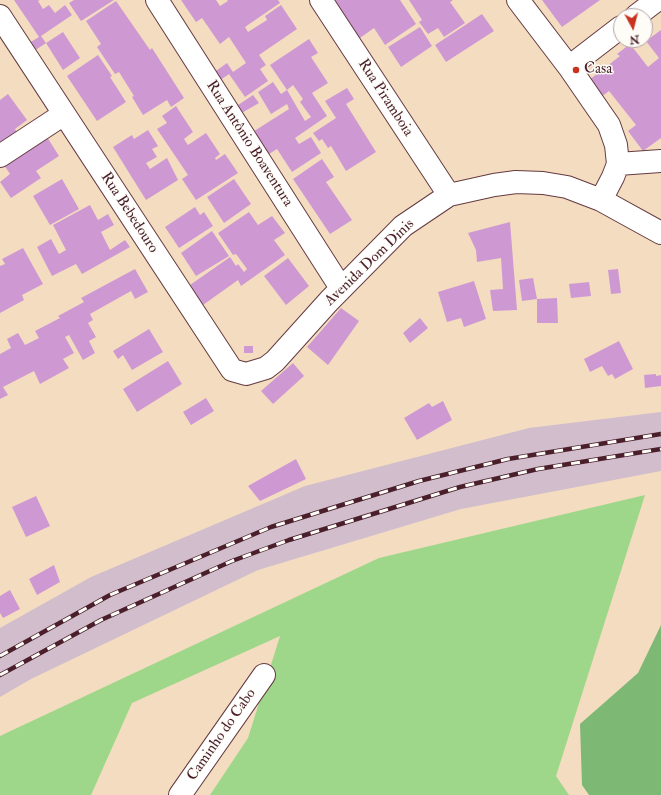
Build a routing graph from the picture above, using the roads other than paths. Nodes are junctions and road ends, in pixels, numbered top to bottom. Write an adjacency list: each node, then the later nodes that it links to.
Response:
1 (157, 0): 16 (street, Rua Antônio Boaventura)
2 (321, 0): 13 (street, Rua Piramboia)
3 (518, 0): 8 (street)
4 (657, 0): 5 (street)
5 (646, 8)
6 (0, 16): 9 (street, Rua Bebedouro)
7 (613, 33): 8 (street)
8 (569, 67): 12 (street)
9 (64, 114): 10 (street); 17 (street, Rua Bebedouro)
10 (0, 156)
11 (661, 161): 12 (street)
12 (618, 164): 14 (street)
13 (449, 195): 14 (street, Avenida Dom Dinis); 16 (street, Avenida Dom Dinis)
14 (601, 200): 15 (street, Avenida Dom Dinis)
15 (661, 233)
16 (341, 288): 17 (street, Avenida Dom Dinis)
17 (275, 361)
18 (264, 675): 19 (street, Caminho do Cabo)
19 (180, 795)

